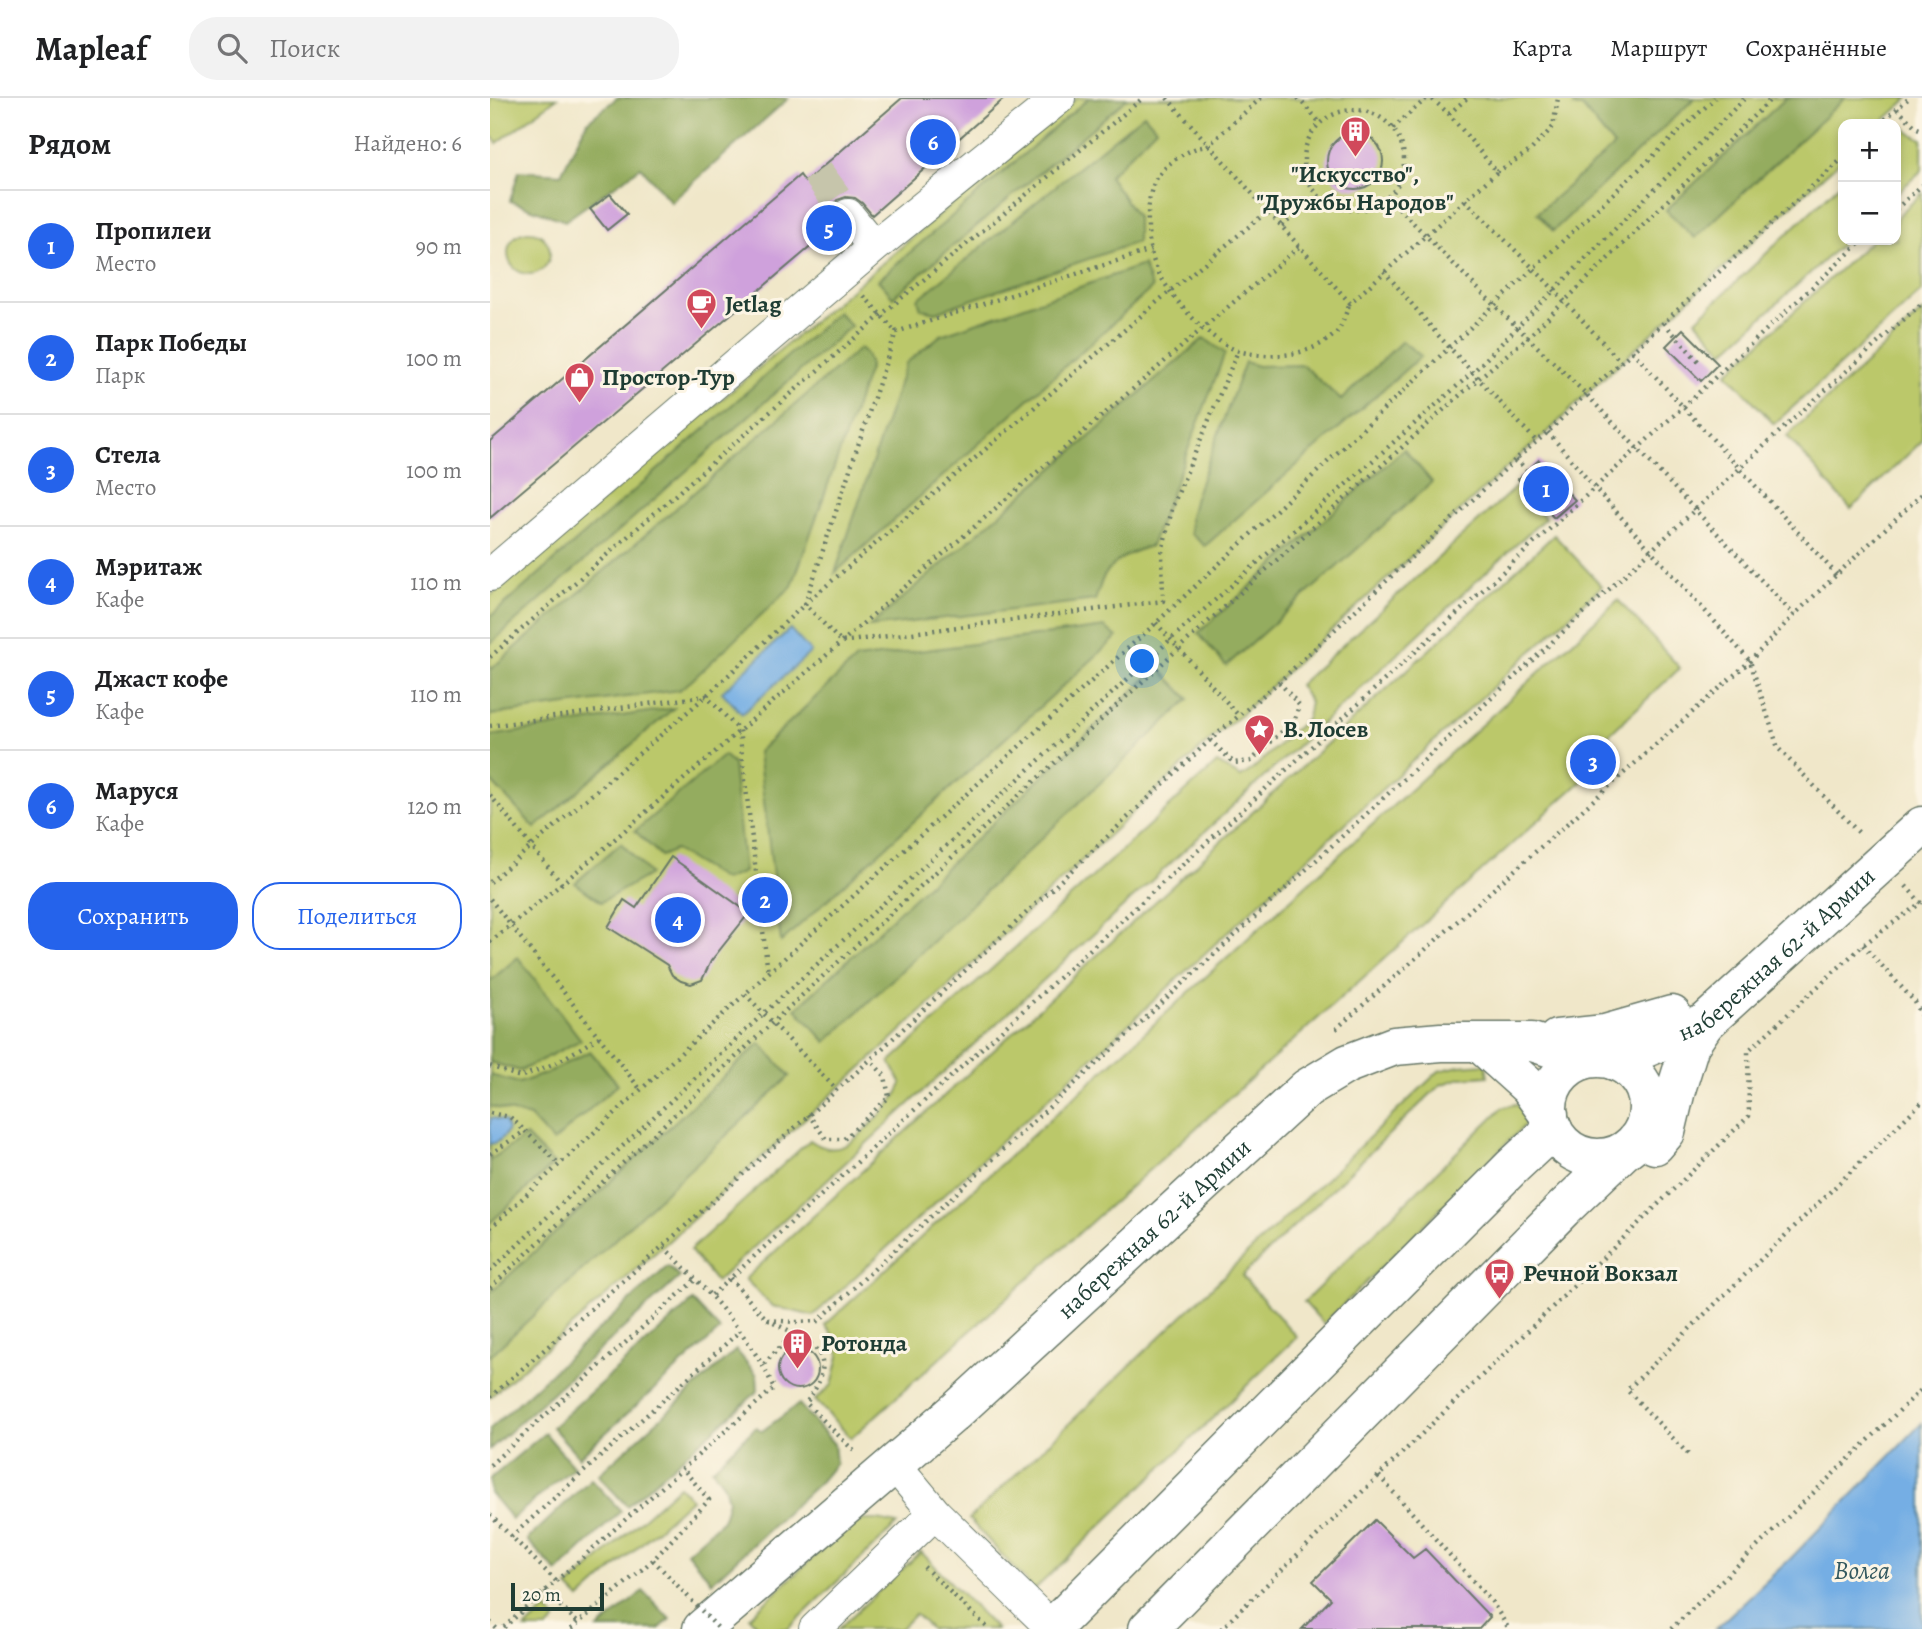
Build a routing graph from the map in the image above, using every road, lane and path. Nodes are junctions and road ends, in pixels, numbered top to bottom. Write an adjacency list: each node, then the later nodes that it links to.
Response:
1 (1059, 98): 33 (street)
2 (1143, 98): 44 (path)
3 (1167, 98): 19 (path)
4 (1261, 98): 19 (path)
5 (1298, 98): 16 (path)
6 (1429, 98): 14 (path); 17 (path)
7 (1467, 98): 14 (path)
8 (1558, 98): 21 (path)
9 (1714, 98): 35 (path)
10 (1745, 98): 38 (path)
11 (1772, 98): 40 (path)
12 (1909, 98): 13 (path)
13 (1897, 108): 15 (path); 18 (path)
14 (1448, 114): 21 (path)
15 (1885, 119)
16 (1320, 122): 17 (path); 23 (path)
17 (1393, 128): 24 (path)
18 (1922, 130)
19 (1209, 144): 27 (path); 34 (path)
20 (1838, 163): 45 (path)
21 (1497, 172): 25 (path)
22 (1922, 185): 26 (path)
23 (1318, 197): 24 (path); 29 (path)
24 (1389, 198): 30 (path)
25 (1465, 200): 30 (path); 35 (path)
26 (1901, 204)
27 (1268, 211): 29 (path); 37 (path)
28 (848, 215): 33 (street)
29 (1282, 226): 32 (path)
30 (1426, 235): 36 (path); 43 (path)
31 (1858, 245): 58 (path)
32 (1300, 246): 41 (path); 46 (path)
33 (874, 247): 69 (street)
34 (1151, 250): 37 (path); 48 (path)
35 (1534, 268): 38 (path); 43 (path)
36 (1384, 271): 41 (path); 50 (path)
37 (1170, 291): 46 (path); 72 (path)
38 (1555, 291): 40 (path); 47 (path)
39 (864, 295): 44 (path)
40 (1565, 301): 49 (path); 53 (path)
41 (1350, 303): 51 (path)
42 (1922, 303): 63 (path)
43 (1494, 305): 47 (path); 50 (path)
44 (881, 315): 48 (path); 79 (path)
45 (1664, 323): 52 (path); 54 (path)
46 (1202, 328): 51 (path); 77 (path)
47 (1518, 328): 49 (path); 55 (path)
48 (896, 332): 72 (path)
49 (1527, 338): 56 (path); 57 (path)
50 (1449, 347): 55 (path); 73 (path)
51 (1238, 351): 71 (path)
52 (1632, 351): 53 (path); 58 (path)
53 (1621, 362): 57 (path)
54 (1699, 362)
55 (1473, 372): 56 (path); 76 (path)
56 (1479, 378): 60 (path); 78 (path)
57 (1586, 394): 59 (path); 61 (path)
58 (1683, 407): 61 (path); 63 (path)
59 (1548, 432): 60 (path); 64 (path)
60 (1537, 442): 62 (path)
61 (1636, 449): 64 (path); 67 (path)
62 (1516, 459): 66 (path); 81 (path)
63 (1740, 470): 67 (path); 70 (path)
64 (1594, 487): 68 (path); 127 (path)
65 (1922, 494): 70 (path)
66 (1552, 496)
67 (1695, 511): 68 (path); 74 (path)
68 (1651, 551): 80 (path); 131 (path)
69 (490, 575)
70 (1837, 575): 74 (path)
71 (1163, 601): 73 (path); 77 (path)
72 (805, 604): 77 (path); 82 (path)
73 (1170, 610): 75 (path)
74 (1794, 615): 80 (path)
75 (1156, 623): 76 (path); 98 (path)
76 (1171, 639): 78 (path); 101 (path)
77 (841, 642): 85 (path)
78 (1179, 648): 83 (path); 103 (path)
79 (490, 657)
80 (1750, 660): 90 (path); 104 (path)
81 (1279, 682): 83 (path); 86 (path)
82 (706, 696): 84 (path); 85 (path); 89 (path)
83 (1239, 716): 86 (path)
84 (490, 726)
85 (740, 730): 92 (path); 98 (path)
86 (1210, 740): 109 (path)
87 (490, 794): 89 (path)
88 (1922, 826): 90 (main road, набережная 62-й Армии)
89 (532, 846): 91 (path); 92 (path)
90 (1884, 862): 94 (path); 99 (main road, набережная 62-й Армии)
91 (490, 882)
92 (562, 884): 95 (path)
93 (490, 898): 95 (path)
94 (1922, 903): 97 (path)
95 (511, 924): 96 (path); 106 (path)
96 (490, 942)
97 (1863, 945): 102 (path); 142 (path)
98 (768, 973): 100 (path)
99 (1746, 986): 105 (main road, набережная 62-й Армии); 107 (main road)
100 (745, 994): 101 (path); 112 (path)
101 (763, 1014): 103 (path); 126 (path)
102 (1922, 1016)
103 (772, 1023): 113 (path); 129 (path)
104 (1333, 1031)
105 (1698, 1034): 110 (main road, набережная 62-й Армии); 115 (main road); 123 (main road)
106 (599, 1037): 111 (path); 112 (path)
107 (1532, 1042): 108 (main road, набережная 62-й Армии); 110 (main road)
108 (1480, 1043): 118 (main road); 139 (main road, набережная 62-й Армии)
109 (870, 1060): 113 (path); 117 (path)
110 (1600, 1060): 115 (main road); 118 (main road)
111 (490, 1066)
112 (641, 1090): 122 (path)
113 (836, 1090): 117 (path)
114 (1922, 1102): 138 (path)
115 (1648, 1104): 120 (main road)
116 (490, 1112): 119 (path)
117 (808, 1114): 125 (path)
118 (1551, 1122): 120 (main road); 156 (main road)
119 (525, 1131): 121 (path); 122 (path)
120 (1624, 1151): 123 (main road)
121 (490, 1154)
122 (559, 1164): 124 (path)
123 (1558, 1215): 157 (main road)
124 (490, 1228)
125 (663, 1246): 128 (path); 136 (path)
126 (490, 1271)
127 (730, 1278): 130 (path); 131 (path)
128 (696, 1279): 130 (path); 140 (path)
129 (490, 1288)
130 (712, 1296): 132 (path)
131 (768, 1320): 133 (path)
132 (739, 1332): 134 (path); 145 (path)
133 (793, 1333): 134 (path); 137 (path)
134 (764, 1364): 141 (path)
135 (1922, 1390): 160 (path)
136 (490, 1397)
137 (806, 1403)
138 (1688, 1454)
139 (894, 1464): 143 (street); 153 (main road, набережная 62-й Армии)
140 (490, 1465)
141 (683, 1469): 146 (path); 147 (path)
142 (1379, 1476): 158 (path); 159 (path)
143 (935, 1513): 155 (street); 156 (street)
144 (490, 1515): 145 (path)
145 (511, 1537): 147 (path)
146 (653, 1560): 150 (path); 154 (path, bridge)
147 (556, 1581): 148 (path)
148 (545, 1591): 150 (path); 151 (path)
149 (490, 1622): 151 (path)
150 (578, 1623): 152 (path)
151 (499, 1629)
152 (571, 1629)
153 (702, 1629)
154 (719, 1629)
155 (815, 1629)
156 (1051, 1629)
157 (1148, 1629)
158 (1221, 1629)
159 (1509, 1629)
160 (1671, 1629)

